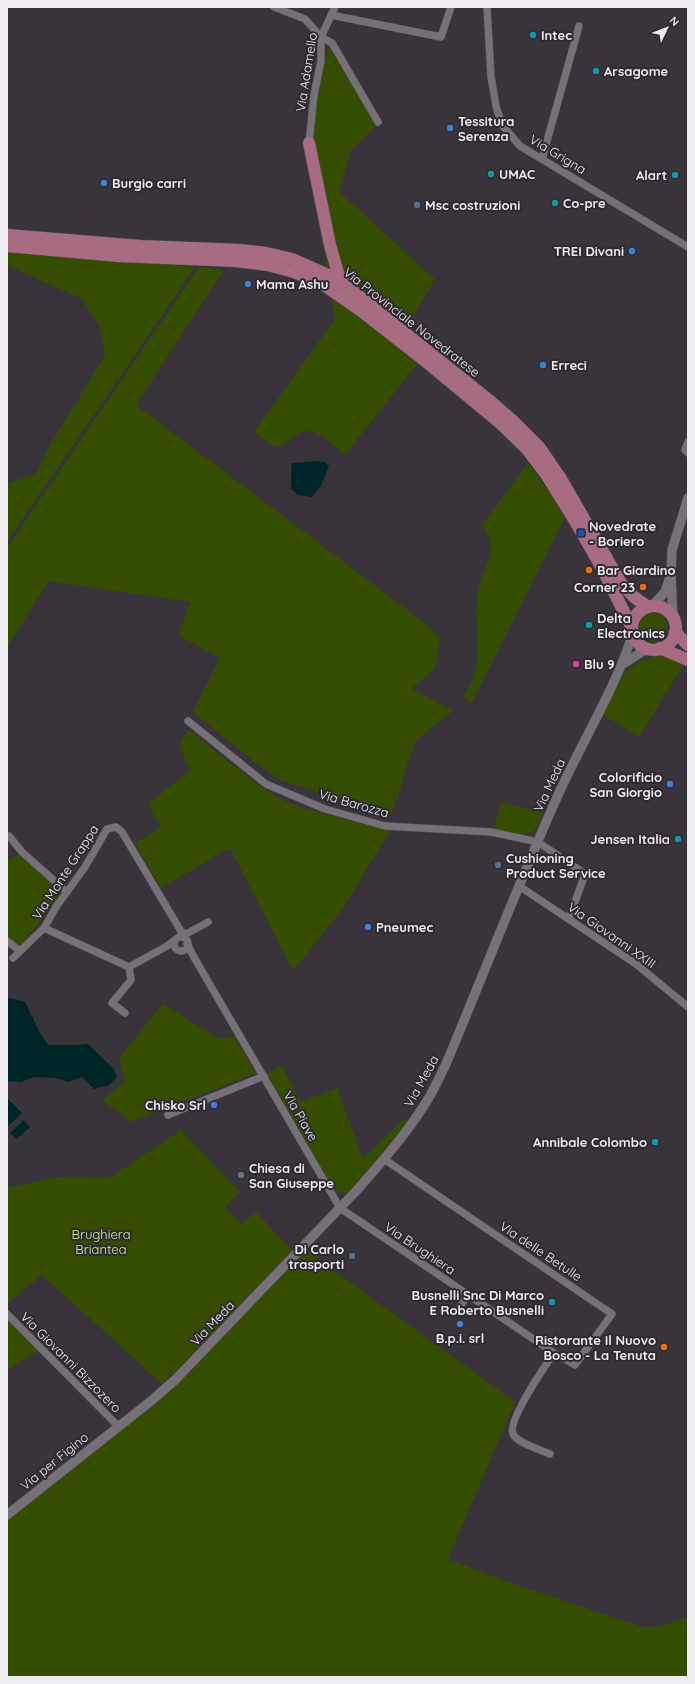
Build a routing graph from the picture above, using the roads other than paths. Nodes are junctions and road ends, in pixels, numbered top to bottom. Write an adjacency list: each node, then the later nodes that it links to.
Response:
1 (274, 7): 7 (street)
2 (335, 7): 5 (street, Via Adamello)
3 (451, 7): 5 (street)
4 (487, 7): 10 (street, Via Grigna)
5 (331, 15): 7 (street, Via Adamello)
6 (579, 26): 10 (street)
7 (321, 37): 8 (street); 9 (street, Via Adamello)
8 (378, 122)
9 (309, 143): 14 (main road)
10 (542, 159): 13 (street, Via Grigna)
11 (7, 235): 14 (main road, Via Provinciale Novedratese)
12 (7, 246): 21 (main road, Via Provinciale Novedratese)
13 (688, 247)
14 (344, 284): 19 (main road, Via Provinciale Novedratese)
15 (688, 442): 16 (street)
16 (688, 453)
17 (688, 498): 18 (street)
18 (671, 575): 19 (street); 20 (street)
19 (650, 606): 20 (main road); 21 (main road)
20 (673, 617): 22 (main road)
21 (632, 630): 24 (main road); 26 (street, Via Meda)
22 (675, 632): 23 (main road); 24 (main road)
23 (688, 645)
24 (654, 648): 25 (main road); 26 (street)
25 (688, 660)
26 (623, 664): 30 (street, Via Meda)
27 (188, 721): 30 (street, Via Barozza)
28 (122, 832): 32 (street, Via Monte Grappa); 37 (street, Via Piave)
29 (9, 836): 32 (street)
30 (538, 842): 31 (street, Via Meda); 33 (street)
31 (519, 886): 33 (street, Via Giovanni XXIII); 46 (street, Via Meda)
32 (68, 892): 35 (street, Via Monte Grappa)
33 (568, 919): 42 (street, Via Giovanni XXIII)
34 (208, 922): 37 (street)
35 (44, 928): 38 (street, Via Monte Grappa); 41 (street)
36 (7, 941): 38 (street)
37 (178, 941): 39 (street, Via Piave); 39 (street); 41 (street)
38 (20, 951): 40 (street, Via Monte Grappa)
39 (191, 953): 44 (street, Via Piave)
40 (13, 958)
41 (129, 967): 43 (street)
42 (688, 1006)
43 (125, 1013)
44 (264, 1076): 45 (street); 47 (street, Via Piave)
45 (168, 1115)
46 (384, 1159): 47 (street, Via Meda); 51 (street, Via delle Betulle)
47 (340, 1208): 48 (street, Via Brughiera); 52 (street, Via Meda)
48 (468, 1295): 49 (street); 51 (street, Via Brughiera)
49 (457, 1312)
50 (7, 1314): 52 (street, Via Giovanni Bizzozero)
51 (554, 1353): 53 (street)
52 (118, 1426): 54 (street, Via per Figino)
53 (550, 1454)
54 (7, 1515)

